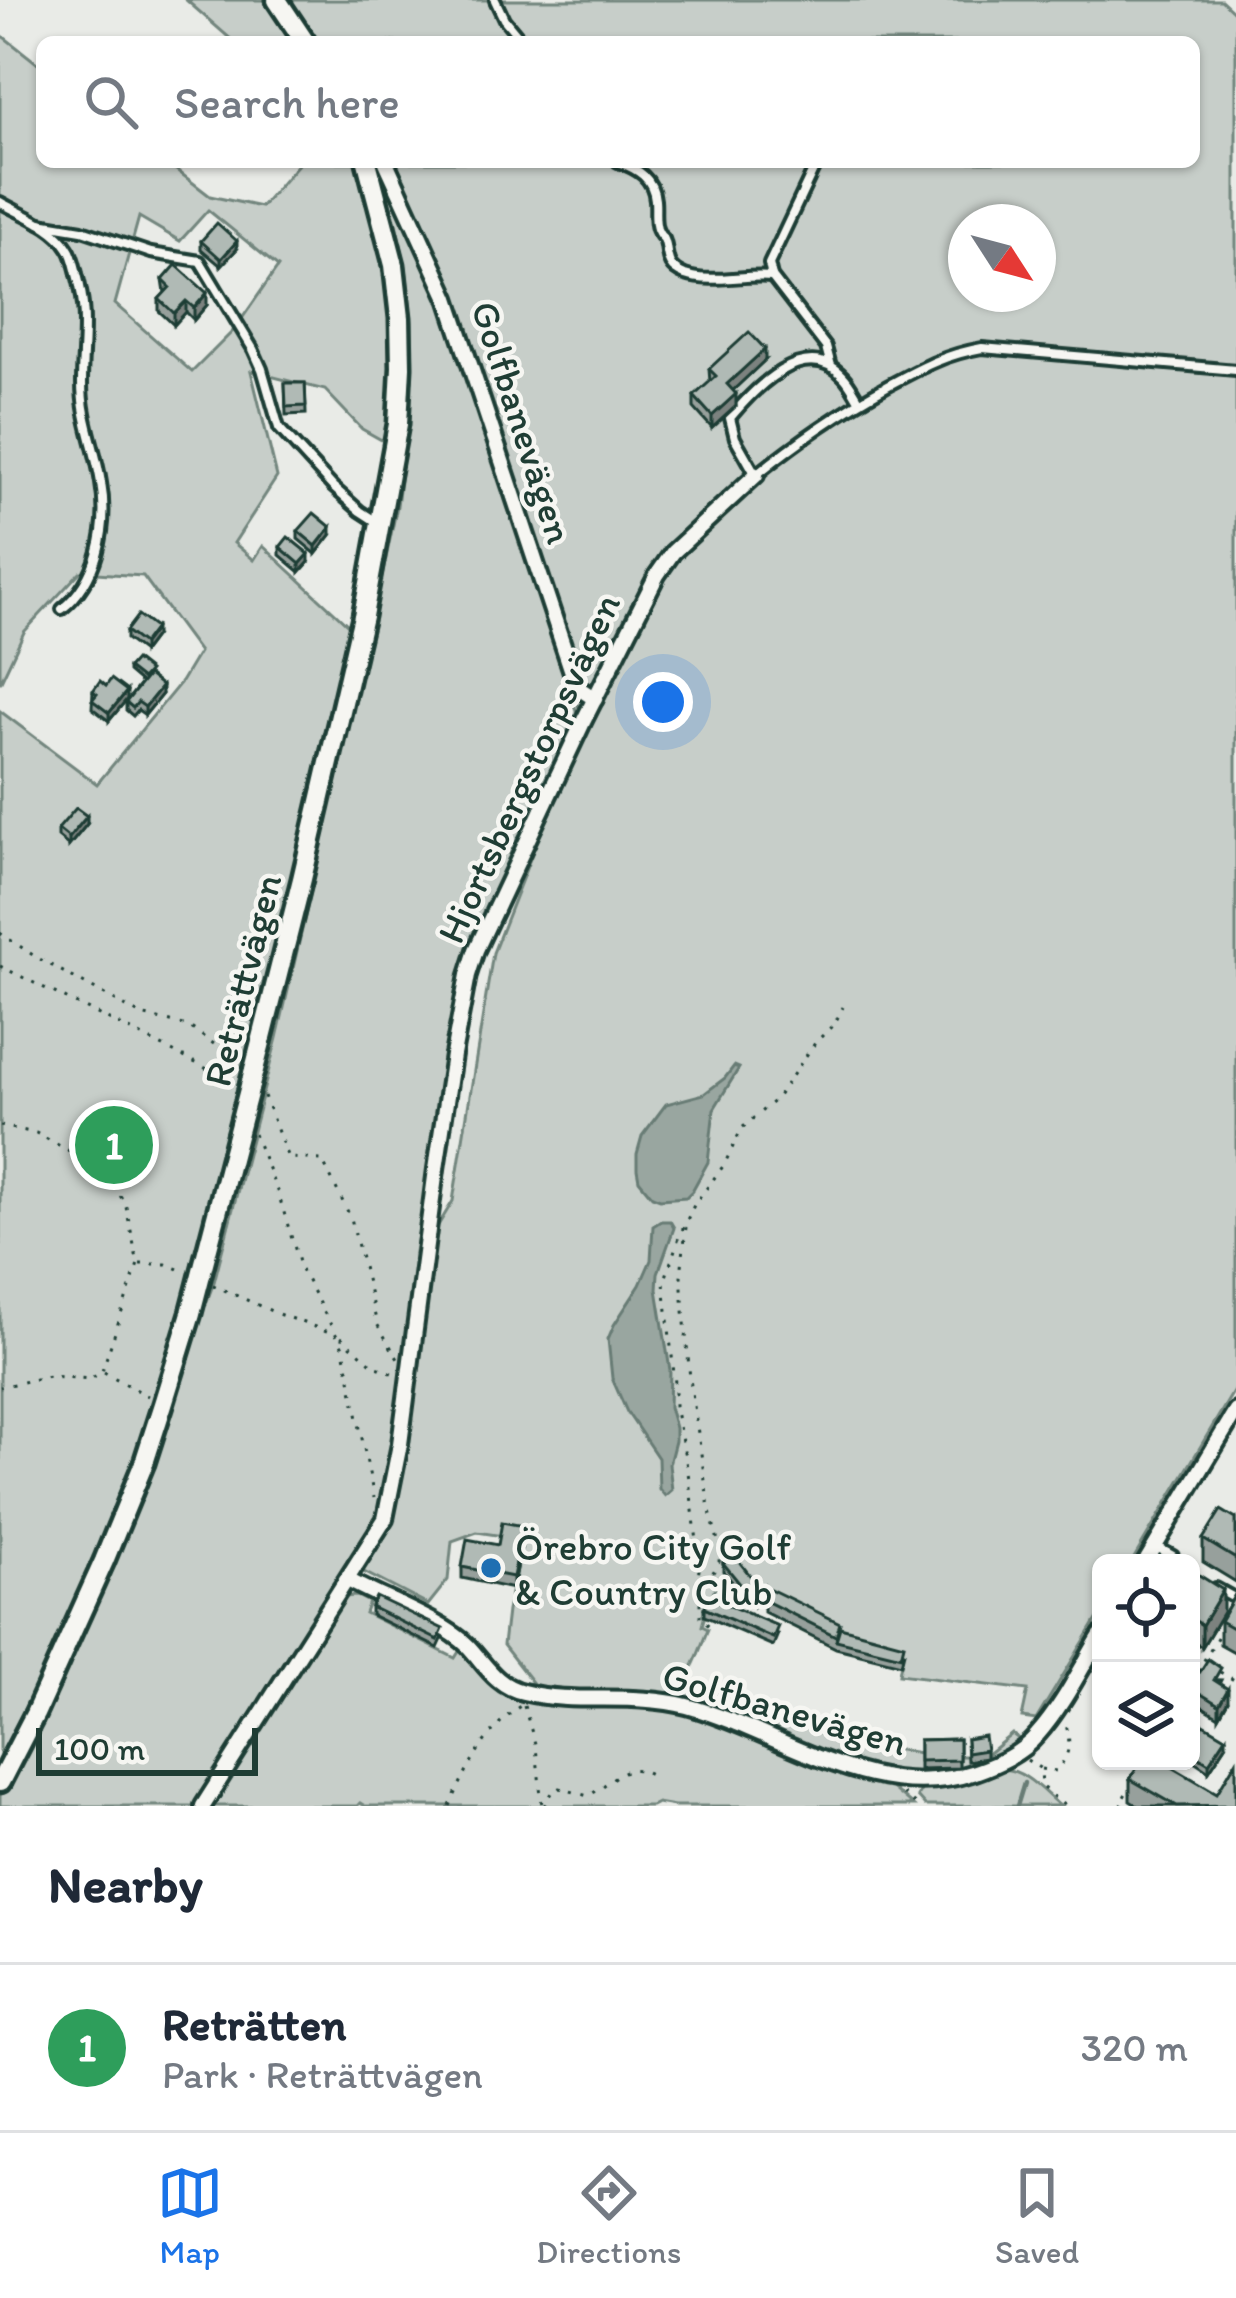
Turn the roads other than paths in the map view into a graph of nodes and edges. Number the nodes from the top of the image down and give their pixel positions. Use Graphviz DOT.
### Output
graph roads {
  1 [pos="277,0"];
  2 [pos="495,0"];
  3 [pos="301,36"];
  4 [pos="518,36"];
  5 [pos="369,168"];
  6 [pos="389,168"];
  7 [pos="635,168"];
  8 [pos="814,168"];
  9 [pos="0,202"];
  10 [pos="40,224"];
  11 [pos="772,277"];
  12 [pos="831,366"];
  13 [pos="1236,370"];
  14 [pos="860,400"];
  15 [pos="756,475"];
  16 [pos="380,524"];
  17 [pos="62,609"];
  18 [pos="595,699"];
  19 [pos="1234,1416"];
  20 [pos="1155,1546"];
  21 [pos="1150,1554"];
  22 [pos="1169,1554"];
  23 [pos="348,1580"];
  24 [pos="1206,1582"];
  25 [pos="1236,1599"];
  26 [pos="1092,1649"];
  27 [pos="0,1782"];
  28 [pos="203,1806"];
  1 -- 3 [label="street"];
  2 -- 4 [label="lane"];
  5 -- 16 [label="street, Reträttvägen"];
  6 -- 18 [label="street, Golfbanevägen"];
  7 -- 11 [label="lane"];
  8 -- 11 [label="lane"];
  9 -- 10 [label="lane"];
  10 -- 16 [label="lane"];
  10 -- 17 [label="lane"];
  11 -- 12 [label="lane"];
  12 -- 14 [label="lane"];
  12 -- 15 [label="lane"];
  13 -- 14 [label="lane, Hjortsbergstorpsvägen"];
  14 -- 15 [label="lane, Hjortsbergstorpsvägen"];
  15 -- 18 [label="street, Hjortsbergstorpsvägen"];
  16 -- 27 [label="street, Reträttvägen"];
  18 -- 23 [label="street, Hjortsbergstorpsvägen"];
  19 -- 20 [label="street"];
  20 -- 21 [label="street"];
  20 -- 22 [label="lane"];
  23 -- 26 [label="street, Golfbanevägen"];
  23 -- 28 [label="street, Hjortsbergstorpsvägen"];
  24 -- 25 [label="lane"];
}
